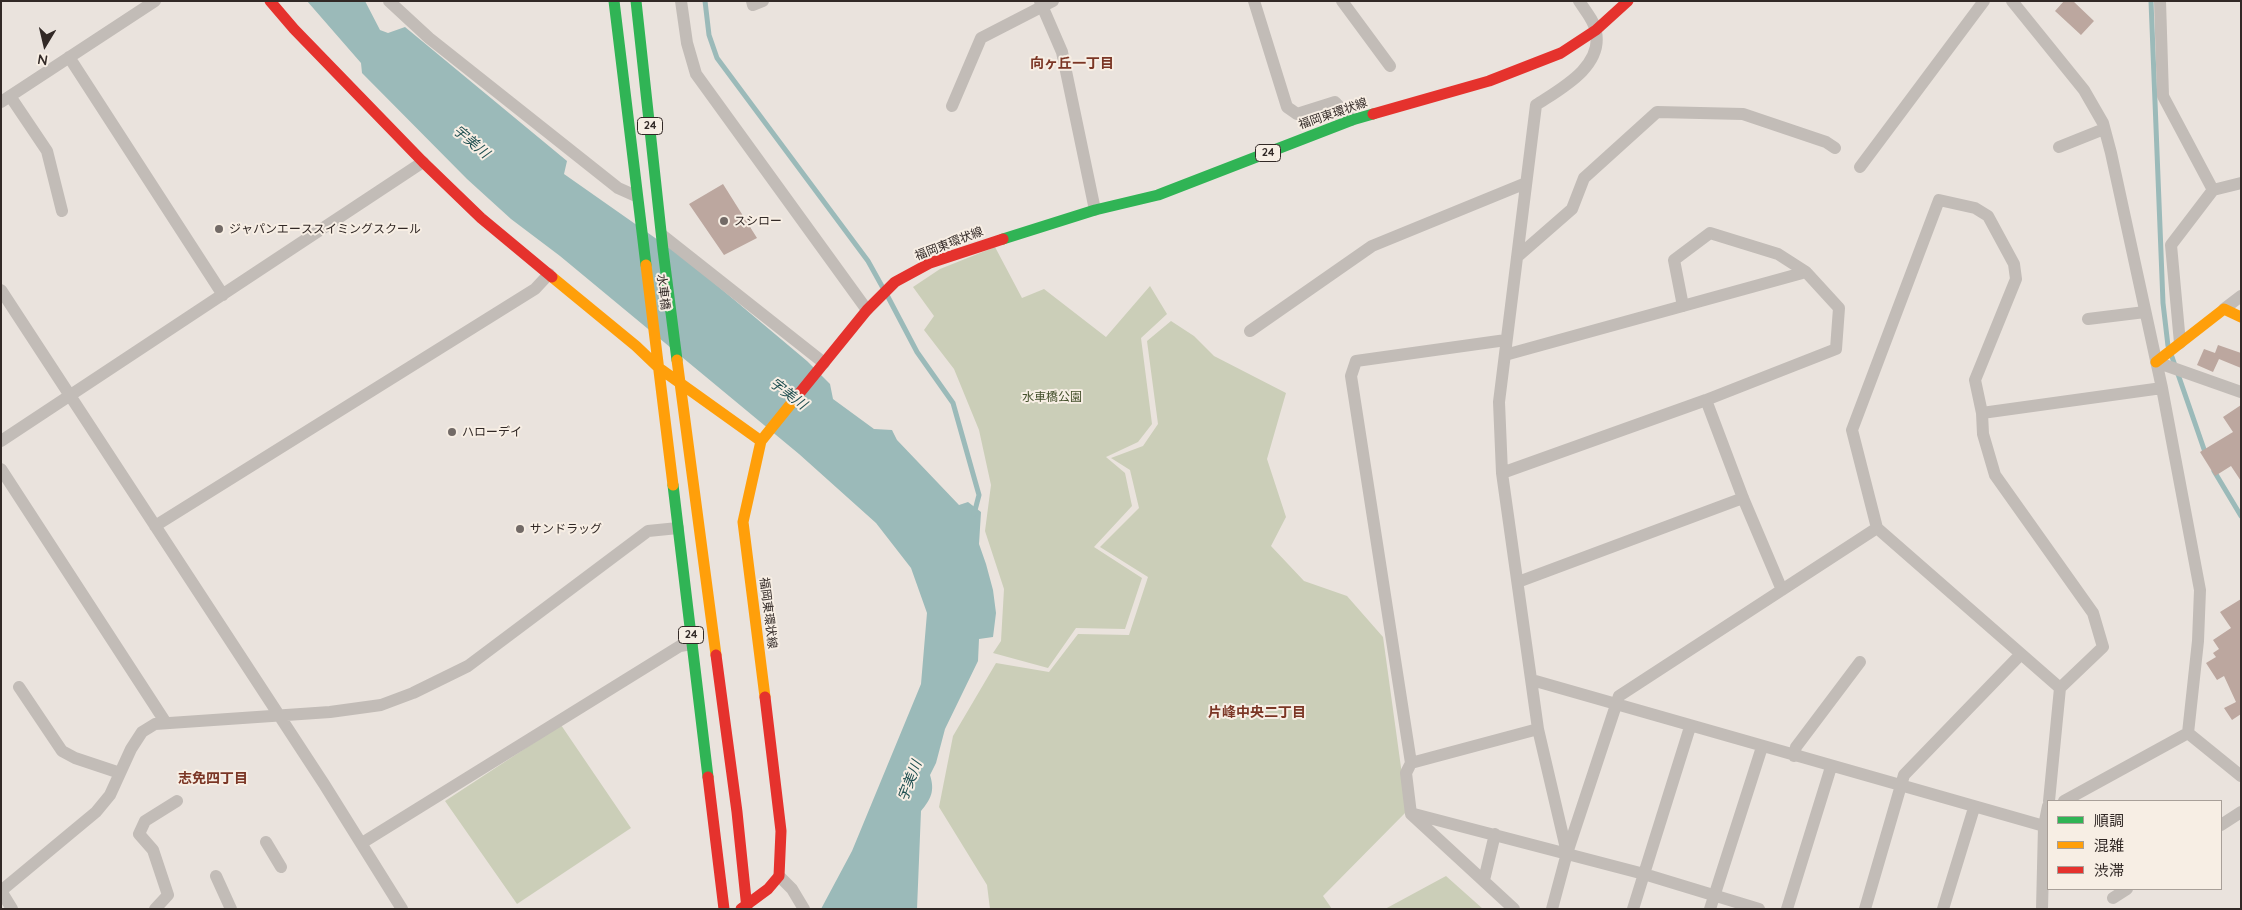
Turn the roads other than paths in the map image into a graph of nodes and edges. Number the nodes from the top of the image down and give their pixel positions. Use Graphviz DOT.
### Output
graph roads {
  1 [pos="155,1"];
  2 [pos="270,1"];
  3 [pos="389,1"];
  4 [pos="614,1"];
  5 [pos="636,1"];
  6 [pos="682,1"];
  7 [pos="752,1"];
  8 [pos="763,1"];
  9 [pos="1254,1"];
  10 [pos="1342,1"];
  11 [pos="1579,1"];
  12 [pos="1628,1"];
  13 [pos="1984,1"];
  14 [pos="2012,1"];
  15 [pos="2160,1"];
  16 [pos="1045,3"];
  17 [pos="1596,30"];
  18 [pos="69,57"];
  19 [pos="1390,66"];
  20 [pos="6,99"];
  21 [pos="952,106"];
  22 [pos="1352,120"];
  23 [pos="2104,129"];
  24 [pos="2059,147"];
  25 [pos="1835,148"];
  26 [pos="423,162"];
  27 [pos="1860,167"];
  28 [pos="1526,183"];
  29 [pos="2241,183"];
  30 [pos="2213,190"];
  31 [pos="636,196"];
  32 [pos="1095,210"];
  33 [pos="62,211"];
  34 [pos="662,235"];
  35 [pos="1517,256"];
  36 [pos="1806,272"];
  37 [pos="549,274"];
  38 [pos="1,290"];
  39 [pos="223,295"];
  40 [pos="2241,296"];
  41 [pos="1683,306"];
  42 [pos="870,308"];
  43 [pos="2224,309"];
  44 [pos="2145,312"];
  45 [pos="2241,317"];
  46 [pos="2088,320"];
  47 [pos="1250,332"];
  48 [pos="1506,340"];
  49 [pos="2180,343"];
  50 [pos="1504,355"];
  51 [pos="2156,362"];
  52 [pos="658,365"];
  53 [pos="822,366"];
  54 [pos="682,382"];
  55 [pos="2162,388"];
  56 [pos="2241,392"];
  57 [pos="70,396"];
  58 [pos="1706,400"];
  59 [pos="1982,413"];
  60 [pos="764,436"];
  61 [pos="1,441"];
  62 [pos="1,470"];
  63 [pos="1502,474"];
  64 [pos="1743,498"];
  65 [pos="155,526"];
  66 [pos="678,528"];
  67 [pos="1877,528"];
  68 [pos="1518,582"];
  69 [pos="1782,590"];
  70 [pos="692,644"];
  71 [pos="2021,654"];
  72 [pos="1860,662"];
  73 [pos="1532,680"];
  74 [pos="19,687"];
  75 [pos="2060,688"];
  76 [pos="1616,705"];
  77 [pos="279,715"];
  78 [pos="166,723"];
  79 [pos="1690,727"];
  80 [pos="1538,729"];
  81 [pos="2188,733"];
  82 [pos="1762,747"];
  83 [pos="1794,756"];
  84 [pos="1411,763"];
  85 [pos="1831,767"];
  86 [pos="120,773"];
  87 [pos="2241,776"];
  88 [pos="1901,786"];
  89 [pos="2049,800"];
  90 [pos="2066,800"];
  91 [pos="177,801"];
  92 [pos="1974,808"];
  93 [pos="2241,812"];
  94 [pos="1411,814"];
  95 [pos="2046,824"];
  96 [pos="2222,824"];
  97 [pos="1495,834"];
  98 [pos="266,842"];
  99 [pos="362,843"];
  100 [pos="1567,853"];
  101 [pos="281,867"];
  102 [pos="1644,874"];
  103 [pos="216,876"];
  104 [pos="779,876"];
  105 [pos="1484,880"];
  106 [pos="2125,890"];
  107 [pos="1,891"];
  108 [pos="1714,896"];
  109 [pos="2113,898"];
  110 [pos="745,907"];
  111 [pos="2043,908"];
  112 [pos="12,909"];
  113 [pos="155,909"];
  114 [pos="232,909"];
  115 [pos="402,909"];
  116 [pos="724,909"];
  117 [pos="804,909"];
  118 [pos="1514,909"];
  119 [pos="1552,909"];
  120 [pos="1633,909"];
  121 [pos="1710,909"];
  122 [pos="1759,909"];
  123 [pos="1787,909"];
  124 [pos="1865,909"];
  125 [pos="1943,909"];
  1 -- 18 [label="street"];
  2 -- 26 [label="main road"];
  3 -- 31 [label="street"];
  4 -- 31 [label="main road, 24"];
  5 -- 34 [label="main road, 24"];
  6 -- 42 [label="street"];
  7 -- 8 [label="street"];
  9 -- 22 [label="street"];
  10 -- 19 [label="street"];
  11 -- 17 [label="street"];
  12 -- 17 [label="main road, 福岡東環状線 / 24"];
  13 -- 27 [label="street"];
  14 -- 23 [label="street"];
  15 -- 30 [label="street"];
  16 -- 21 [label="street"];
  16 -- 32 [label="street"];
  17 -- 22 [label="main road, 福岡東環状線 / 24"];
  17 -- 28 [label="street"];
  18 -- 20 [label="street"];
  18 -- 39 [label="street"];
  20 -- 33 [label="street"];
  22 -- 32 [label="main road, 福岡東環状線 / 24"];
  23 -- 24 [label="street"];
  23 -- 44 [label="street"];
  25 -- 35 [label="street"];
  26 -- 37 [label="main road"];
  26 -- 39 [label="street"];
  28 -- 35 [label="street"];
  28 -- 47 [label="street"];
  29 -- 30 [label="street"];
  30 -- 49 [label="street"];
  31 -- 52 [label="main road, 水車橋 / 24"];
  32 -- 42 [label="main road, 福岡東環状線 / 24"];
  34 -- 53 [label="street"];
  34 -- 54 [label="main road, 水車橋 / 24"];
  35 -- 48 [label="street"];
  36 -- 41 [label="street"];
  36 -- 41 [label="street"];
  36 -- 58 [label="street"];
  37 -- 52 [label="main road"];
  37 -- 65 [label="street"];
  38 -- 57 [label="street"];
  39 -- 57 [label="street"];
  40 -- 43 [label="street"];
  41 -- 50 [label="street"];
  42 -- 53 [label="main road, 福岡東環状線 / 24"];
  43 -- 45 [label="main road"];
  43 -- 49 [label="main road"];
  44 -- 46 [label="street"];
  44 -- 51 [label="street"];
  48 -- 50 [label="street"];
  48 -- 84 [label="street"];
  49 -- 51 [label="main road"];
  50 -- 63 [label="street"];
  51 -- 55 [label="street"];
  51 -- 56 [label="street"];
  52 -- 54 [label="main road"];
  52 -- 66 [label="main road, 24"];
  53 -- 60 [label="main road, 福岡東環状線 / 24"];
  54 -- 60 [label="main road"];
  54 -- 110 [label="main road, 24"];
  55 -- 59 [label="street"];
  55 -- 81 [label="street"];
  57 -- 61 [label="street"];
  57 -- 65 [label="street"];
  58 -- 63 [label="street"];
  58 -- 64 [label="street"];
  59 -- 67 [label="street"];
  59 -- 75 [label="street"];
  60 -- 104 [label="main road, 福岡東環状線 / 24"];
  62 -- 78 [label="street"];
  63 -- 68 [label="street"];
  64 -- 68 [label="street"];
  64 -- 69 [label="street"];
  65 -- 77 [label="street"];
  66 -- 70 [label="main road, 24"];
  66 -- 77 [label="street"];
  67 -- 69 [label="street"];
  67 -- 71 [label="street"];
  68 -- 73 [label="street"];
  69 -- 76 [label="street"];
  70 -- 99 [label="street"];
  70 -- 116 [label="main road, 24"];
  71 -- 75 [label="street"];
  71 -- 88 [label="street"];
  72 -- 83 [label="street"];
  73 -- 76 [label="street"];
  73 -- 80 [label="street"];
  74 -- 86 [label="street"];
  75 -- 89 [label="street"];
  76 -- 79 [label="street"];
  76 -- 100 [label="street"];
  77 -- 78 [label="street"];
  77 -- 99 [label="street"];
  78 -- 86 [label="street"];
  79 -- 82 [label="street"];
  79 -- 102 [label="street"];
  80 -- 84 [label="street"];
  80 -- 100 [label="street"];
  81 -- 87 [label="street"];
  81 -- 90 [label="street"];
  82 -- 83 [label="street"];
  82 -- 108 [label="street"];
  83 -- 85 [label="street"];
  84 -- 94 [label="street"];
  85 -- 88 [label="street"];
  85 -- 123 [label="street"];
  86 -- 107 [label="street"];
  88 -- 92 [label="street"];
  88 -- 124 [label="street"];
  91 -- 113 [label="street"];
  92 -- 95 [label="street"];
  92 -- 125 [label="street"];
  93 -- 96 [label="street"];
  94 -- 97 [label="street"];
  94 -- 105 [label="street"];
  95 -- 111 [label="street"];
  97 -- 100 [label="street"];
  97 -- 105 [label="street"];
  98 -- 101 [label="street"];
  99 -- 115 [label="street"];
  100 -- 102 [label="street"];
  100 -- 119 [label="street"];
  102 -- 108 [label="street"];
  102 -- 120 [label="street"];
  103 -- 114 [label="street"];
  104 -- 110 [label="main road, 24"];
  104 -- 117 [label="street"];
  105 -- 118 [label="street"];
  106 -- 109 [label="street"];
  107 -- 112 [label="street"];
  108 -- 121 [label="street"];
  108 -- 122 [label="street"];
}
